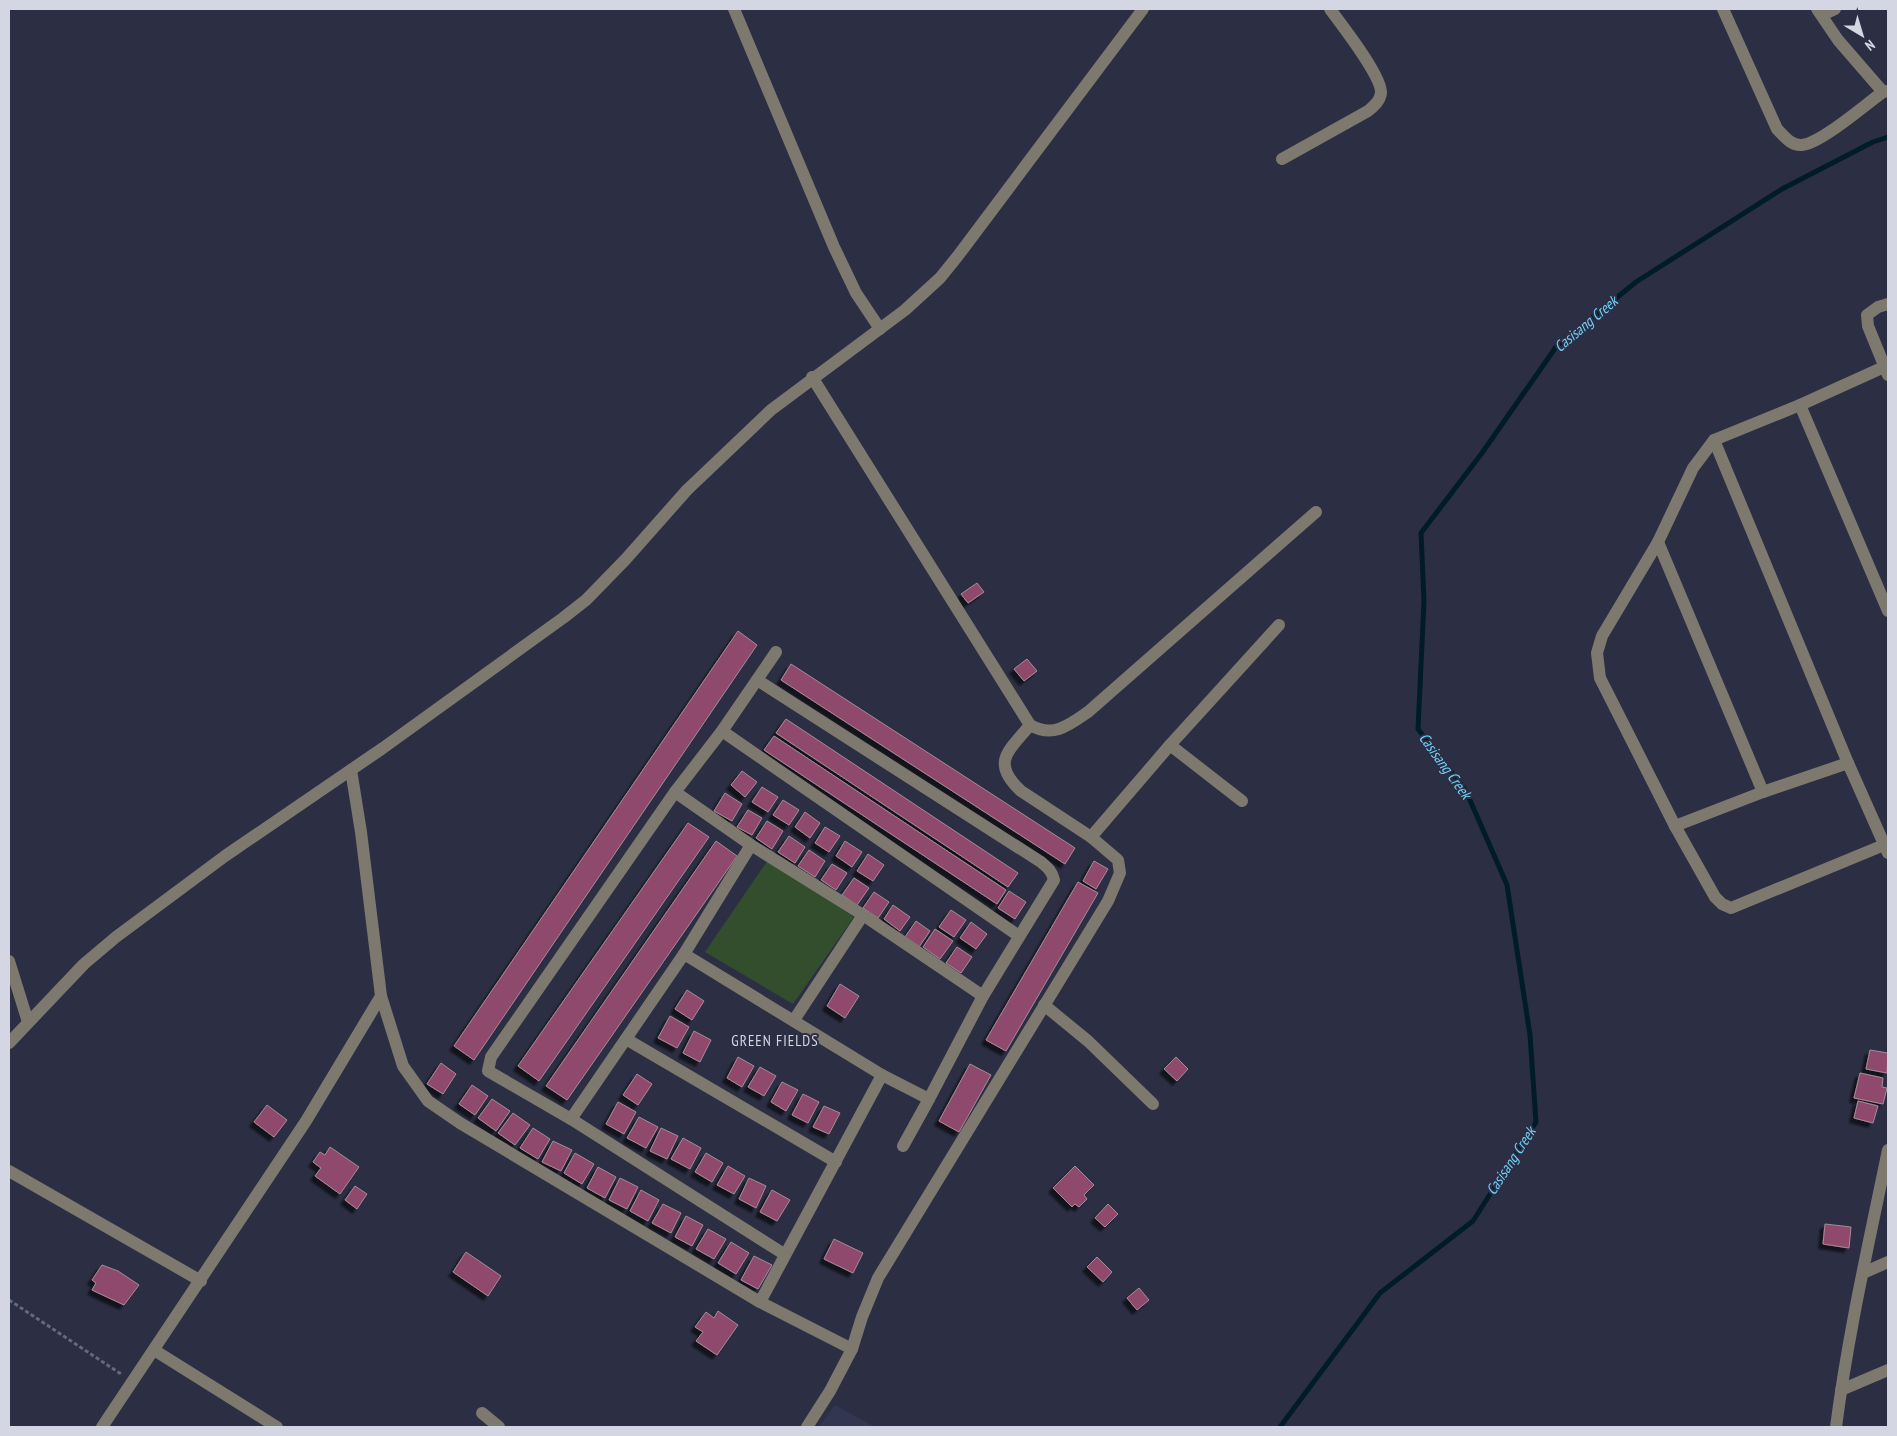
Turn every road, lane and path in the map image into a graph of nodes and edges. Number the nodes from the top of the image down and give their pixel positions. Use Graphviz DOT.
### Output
graph roads {
  1 [pos="734,9"];
  2 [pos="1143,9"];
  3 [pos="1330,9"];
  4 [pos="1723,9"];
  5 [pos="1836,9"];
  6 [pos="1819,12"];
  7 [pos="1885,92"];
  8 [pos="1282,159"];
  9 [pos="1888,304"];
  10 [pos="880,329"];
  11 [pos="1886,371"];
  12 [pos="812,378"];
  13 [pos="1800,405"];
  14 [pos="1714,440"];
  15 [pos="1316,512"];
  16 [pos="1658,542"];
  17 [pos="1888,611"];
  18 [pos="1279,625"];
  19 [pos="776,652"];
  20 [pos="757,680"];
  21 [pos="1030,725"];
  22 [pos="722,731"];
  23 [pos="1170,745"];
  24 [pos="1848,763"];
  25 [pos="351,770"];
  26 [pos="675,792"];
  27 [pos="1763,792"];
  28 [pos="1242,801"];
  29 [pos="1675,826"];
  30 [pos="1091,836"];
  31 [pos="752,845"];
  32 [pos="1886,849"];
  33 [pos="863,915"];
  34 [pos="1019,936"];
  35 [pos="684,954"];
  36 [pos="9,961"];
  37 [pos="381,996"];
  38 [pos="983,996"];
  39 [pos="1044,1006"];
  40 [pos="794,1020"];
  41 [pos="28,1022"];
  42 [pos="626,1039"];
  43 [pos="9,1043"];
  44 [pos="882,1075"];
  45 [pos="930,1099"];
  46 [pos="1152,1104"];
  47 [pos="571,1119"];
  48 [pos="903,1146"];
  49 [pos="1888,1153"];
  50 [pos="836,1162"];
  51 [pos="9,1170"];
  52 [pos="784,1254"];
  53 [pos="1888,1262"];
  54 [pos="1863,1274"];
  55 [pos="201,1281"];
  56 [pos="9,1300"];
  57 [pos="760,1302"];
  58 [pos="852,1349"];
  59 [pos="154,1350"];
  60 [pos="1888,1370"];
  61 [pos="133,1382"];
  62 [pos="1841,1390"];
  63 [pos="482,1413"];
  64 [pos="102,1427"];
  65 [pos="277,1427"];
  66 [pos="499,1427"];
  67 [pos="807,1427"];
  68 [pos="1836,1427"];
  1 -- 10 [label="street"];
  2 -- 10 [label="street"];
  3 -- 8 [label="street"];
  4 -- 7 [label="street"];
  5 -- 6 [label="street"];
  6 -- 7 [label="street"];
  9 -- 11 [label="street"];
  10 -- 12 [label="street"];
  11 -- 13 [label="street"];
  12 -- 21 [label="street"];
  12 -- 25 [label="street"];
  13 -- 14 [label="street"];
  13 -- 17 [label="street"];
  14 -- 16 [label="street"];
  14 -- 24 [label="street"];
  15 -- 21 [label="street"];
  16 -- 27 [label="street"];
  16 -- 29 [label="street"];
  18 -- 23 [label="street"];
  19 -- 20 [label="street"];
  20 -- 22 [label="street"];
  20 -- 34 [label="street"];
  21 -- 30 [label="street"];
  22 -- 26 [label="street"];
  22 -- 34 [label="street"];
  23 -- 28 [label="street"];
  23 -- 30 [label="street"];
  24 -- 27 [label="street"];
  24 -- 32 [label="street"];
  25 -- 37 [label="street"];
  25 -- 41 [label="street"];
  26 -- 31 [label="street"];
  26 -- 47 [label="street"];
  27 -- 29 [label="street"];
  29 -- 32 [label="street"];
  30 -- 39 [label="street"];
  31 -- 33 [label="street"];
  31 -- 35 [label="street"];
  33 -- 38 [label="street"];
  33 -- 40 [label="street"];
  34 -- 38 [label="street"];
  35 -- 40 [label="street"];
  35 -- 42 [label="street"];
  36 -- 41 [label="street"];
  37 -- 55 [label="street"];
  37 -- 57 [label="street"];
  38 -- 45 [label="street"];
  39 -- 46 [label="street"];
  39 -- 58 [label="street"];
  40 -- 44 [label="street"];
  41 -- 43 [label="street"];
  42 -- 47 [label="street"];
  42 -- 50 [label="street"];
  44 -- 45 [label="street"];
  44 -- 50 [label="street"];
  45 -- 48 [label="street"];
  47 -- 52 [label="street"];
  49 -- 54 [label="street"];
  50 -- 52 [label="street"];
  51 -- 55 [label="street"];
  52 -- 57 [label="street"];
  53 -- 54 [label="street"];
  54 -- 62 [label="street"];
  55 -- 59 [label="street"];
  56 -- 61 [label="path"];
  57 -- 58 [label="street"];
  58 -- 67 [label="street"];
  59 -- 61 [label="street"];
  59 -- 65 [label="street"];
  60 -- 62 [label="street"];
  61 -- 64 [label="street"];
  62 -- 68 [label="street"];
  63 -- 66 [label="street"];
}
